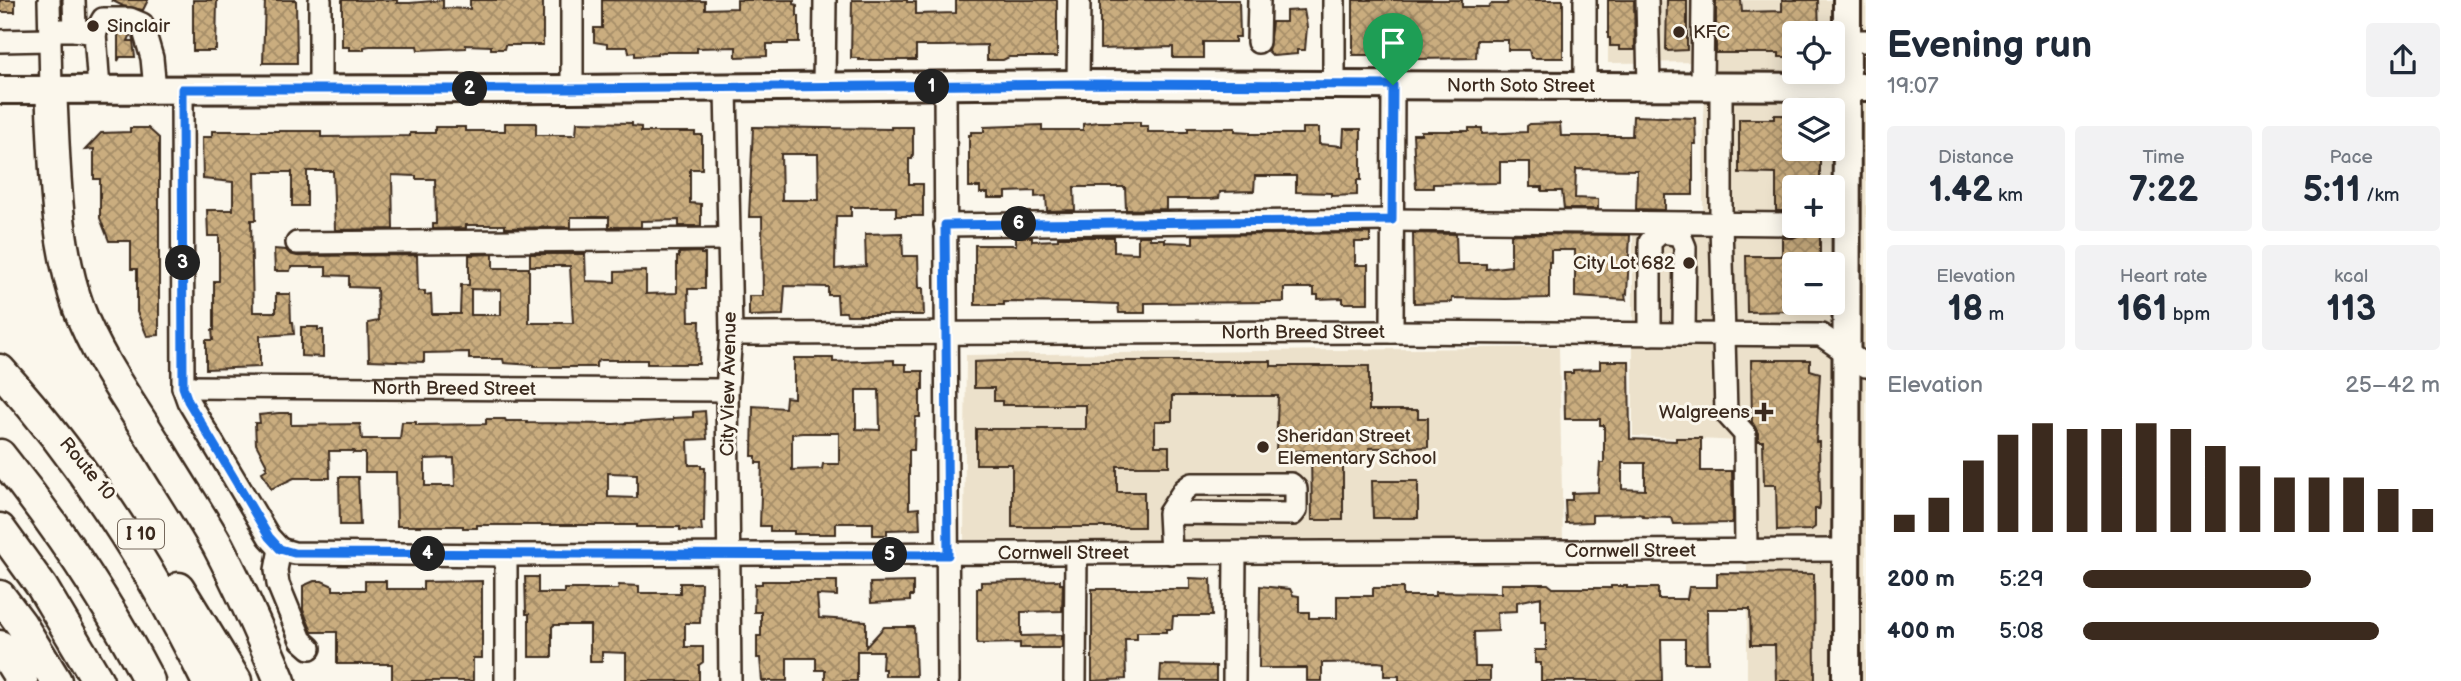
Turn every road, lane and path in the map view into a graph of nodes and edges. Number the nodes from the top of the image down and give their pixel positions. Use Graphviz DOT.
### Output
graph roads {
  1 [pos="49,0"];
  2 [pos="74,0"];
  3 [pos="320,0"];
  4 [pos="572,0"];
  5 [pos="825,0"];
  6 [pos="1079,0"];
  7 [pos="1259,0"];
  8 [pos="1334,0"];
  9 [pos="1585,0"];
  10 [pos="1647,0"];
  11 [pos="1661,0"];
  12 [pos="1703,0"];
  13 [pos="1847,0"];
  14 [pos="85,32"];
  15 [pos="49,35"];
  16 [pos="0,41"];
  17 [pos="1857,41"];
  18 [pos="1258,42"];
  19 [pos="1648,56"];
  20 [pos="1078,84"];
  21 [pos="1334,85"];
  22 [pos="1393,85"];
  23 [pos="1585,86"];
  24 [pos="1649,86"];
  25 [pos="1712,86"];
  26 [pos="824,87"];
  27 [pos="945,87"];
  28 [pos="1857,87"];
  29 [pos="726,88"];
  30 [pos="51,89"];
  31 [pos="99,89"];
  32 [pos="155,89"];
  33 [pos="182,89"];
  34 [pos="572,89"];
  35 [pos="0,90"];
  36 [pos="320,90"];
  37 [pos="1845,184"];
  38 [pos="1392,220"];
  39 [pos="1721,223"];
  40 [pos="1782,224"];
  41 [pos="945,225"];
  42 [pos="1842,238"];
  43 [pos="729,239"];
  44 [pos="297,243"];
  45 [pos="946,332"];
  46 [pos="1392,332"];
  47 [pos="731,334"];
  48 [pos="1650,334"];
  49 [pos="1684,334"];
  50 [pos="1724,334"];
  51 [pos="1857,360"];
  52 [pos="0,370"];
  53 [pos="183,387"];
  54 [pos="727,390"];
  55 [pos="27,401"];
  56 [pos="0,456"];
  57 [pos="1169,513"];
  58 [pos="0,529"];
  59 [pos="280,549"];
  60 [pos="1847,550"];
  61 [pos="1746,551"];
  62 [pos="1171,553"];
  63 [pos="1235,553"];
  64 [pos="730,554"];
  65 [pos="1076,554"];
  66 [pos="506,555"];
  67 [pos="948,555"];
  68 [pos="0,596"];
  69 [pos="0,646"];
  70 [pos="310,648"];
  71 [pos="22,681"];
  72 [pos="56,681"];
  73 [pos="99,681"];
  74 [pos="149,681"];
  75 [pos="207,681"];
  76 [pos="236,681"];
  77 [pos="280,681"];
  78 [pos="506,681"];
  79 [pos="730,681"];
  80 [pos="948,681"];
  81 [pos="1075,681"];
  82 [pos="1234,681"];
  83 [pos="1846,681"];
  1 -- 15 [label="street"];
  2 -- 14 [label="street"];
  3 -- 36 [label="street"];
  4 -- 34 [label="street"];
  5 -- 26 [label="street"];
  6 -- 20 [label="street"];
  7 -- 18 [label="street"];
  8 -- 21 [label="street"];
  9 -- 23 [label="street"];
  10 -- 19 [label="street"];
  11 -- 19 [label="street"];
  12 -- 25 [label="street"];
  13 -- 17 [label="main road"];
  14 -- 15 [label="street"];
  14 -- 31 [label="street"];
  14 -- 32 [label="street"];
  15 -- 16 [label="street"];
  15 -- 30 [label="street"];
  17 -- 28 [label="main road"];
  19 -- 24 [label="street"];
  20 -- 21 [label="main road, North Soto Street"];
  20 -- 27 [label="main road, North Soto Street"];
  21 -- 22 [label="main road, North Soto Street"];
  22 -- 23 [label="main road, North Soto Street"];
  22 -- 38 [label="street"];
  23 -- 24 [label="main road, North Soto Street"];
  24 -- 25 [label="main road, North Soto Street"];
  25 -- 28 [label="main road, North Soto Street"];
  25 -- 39 [label="street"];
  26 -- 27 [label="main road, North Soto Street"];
  26 -- 29 [label="main road, North Soto Street"];
  27 -- 41 [label="street"];
  28 -- 37 [label="main road"];
  29 -- 34 [label="main road, North Soto Street"];
  29 -- 43 [label="street, City View Avenue"];
  30 -- 31 [label="main road, North Soto Street"];
  30 -- 35 [label="main road, North Soto Street"];
  30 -- 77 [label="highway"];
  31 -- 32 [label="main road, North Soto Street"];
  32 -- 33 [label="main road, North Soto Street"];
  33 -- 36 [label="main road, North Soto Street"];
  33 -- 53 [label="street"];
  34 -- 36 [label="main road, North Soto Street"];
  38 -- 39 [label="street"];
  38 -- 41 [label="street"];
  38 -- 46 [label="street"];
  39 -- 40 [label="street"];
  39 -- 50 [label="street"];
  41 -- 45 [label="street"];
  42 -- 51 [label="main road"];
  43 -- 44 [label="street"];
  43 -- 47 [label="street, City View Avenue"];
  45 -- 46 [label="street, North Breed Street"];
  45 -- 47 [label="street, North Breed Street"];
  45 -- 67 [label="street"];
  46 -- 48 [label="street, North Breed Street"];
  47 -- 54 [label="street, City View Avenue"];
  48 -- 49 [label="street, North Breed Street"];
  48 -- 49 [label="street"];
  49 -- 50 [label="street, North Breed Street"];
  50 -- 51 [label="street, North Breed Street"];
  50 -- 61 [label="street"];
  51 -- 60 [label="main road"];
  52 -- 55 [label="highway, I 10"];
  53 -- 54 [label="street, North Breed Street"];
  53 -- 59 [label="street"];
  54 -- 64 [label="street, City View Avenue"];
  55 -- 75 [label="highway"];
  55 -- 76 [label="highway, Route 10 / I 10"];
  56 -- 74 [label="highway"];
  57 -- 57 [label="street"];
  57 -- 62 [label="street"];
  58 -- 73 [label="highway"];
  59 -- 66 [label="street, Cornwell Street"];
  59 -- 70 [label="street"];
  60 -- 61 [label="street, Cornwell Street"];
  60 -- 83 [label="main road"];
  61 -- 63 [label="street, Cornwell Street"];
  62 -- 63 [label="street, Cornwell Street"];
  62 -- 65 [label="street, Cornwell Street"];
  63 -- 82 [label="street"];
  64 -- 66 [label="street, Cornwell Street"];
  64 -- 67 [label="street, Cornwell Street"];
  64 -- 79 [label="street, City View Avenue"];
  65 -- 67 [label="street, Cornwell Street"];
  65 -- 81 [label="street"];
  66 -- 78 [label="street"];
  67 -- 80 [label="street"];
  68 -- 72 [label="highway"];
  69 -- 71 [label="highway"];
}
